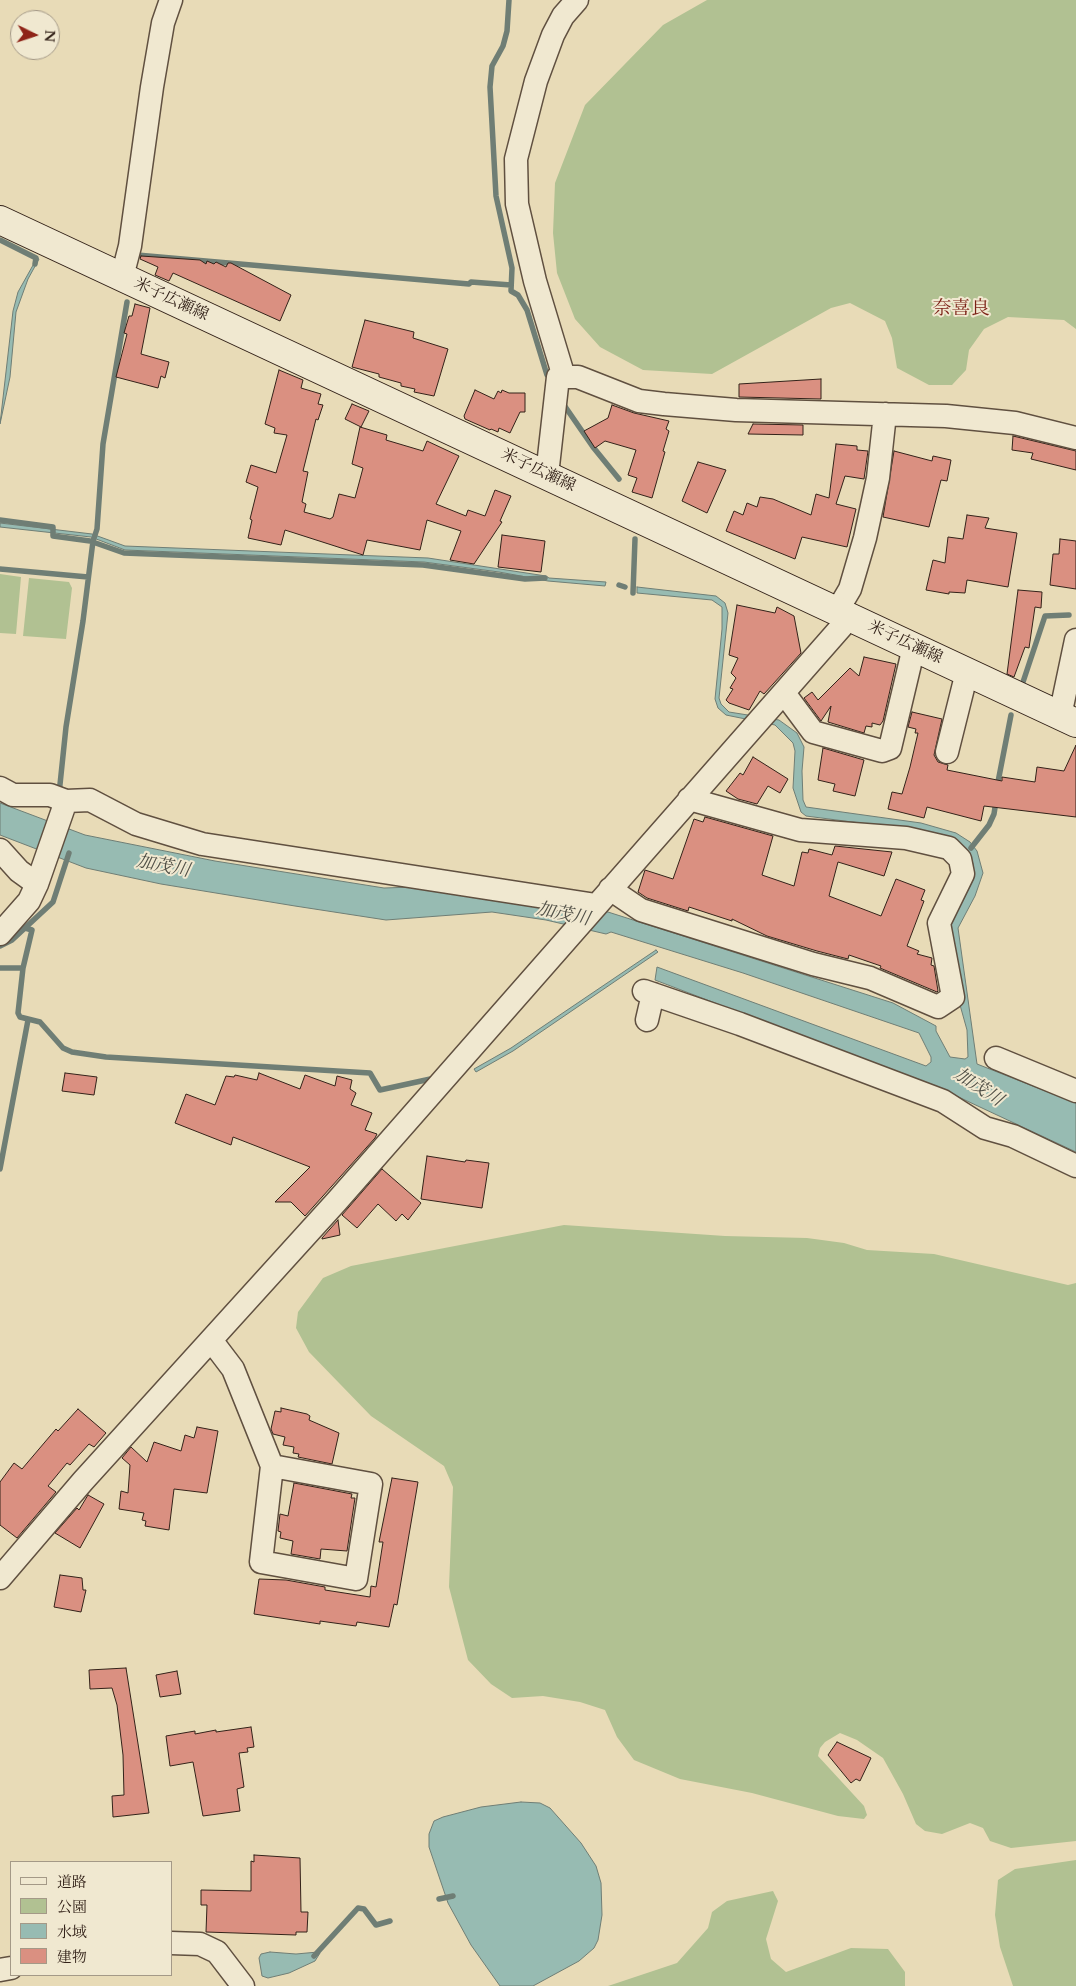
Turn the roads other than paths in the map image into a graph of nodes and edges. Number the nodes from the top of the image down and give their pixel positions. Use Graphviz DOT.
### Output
graph roads {
  1 [pos="171,0"];
  2 [pos="577,0"];
  3 [pos="0,220"];
  4 [pos="122,277"];
  5 [pos="564,377"];
  6 [pos="886,414"];
  7 [pos="1076,438"];
  8 [pos="547,475"];
  9 [pos="844,614"];
  10 [pos="1076,640"];
  11 [pos="914,648"];
  12 [pos="967,672"];
  13 [pos="784,693"];
  14 [pos="1068,719"];
  15 [pos="946,752"];
  16 [pos="0,788"];
  17 [pos="689,799"];
  18 [pos="66,800"];
  19 [pos="0,850"];
  20 [pos="37,884"];
  21 [pos="603,897"];
  22 [pos="0,934"];
  23 [pos="647,1020"];
  24 [pos="996,1058"];
  25 [pos="1076,1091"];
  26 [pos="1076,1166"];
  27 [pos="211,1340"];
  28 [pos="272,1466"];
  29 [pos="0,1578"];
  30 [pos="172,1943"];
  31 [pos="243,1986"];
  1 -- 4 [label="street"];
  2 -- 5 [label="street"];
  3 -- 4 [label="main road, 米子広瀬線"];
  4 -- 8 [label="main road, 米子広瀬線"];
  5 -- 6 [label="street"];
  5 -- 8 [label="street"];
  6 -- 7 [label="street"];
  6 -- 9 [label="street"];
  8 -- 9 [label="main road, 米子広瀬線"];
  9 -- 11 [label="main road, 米子広瀬線"];
  9 -- 13 [label="street"];
  10 -- 14 [label="street"];
  11 -- 12 [label="main road, 米子広瀬線"];
  11 -- 13 [label="street"];
  12 -- 14 [label="main road, 米子広瀬線"];
  12 -- 15 [label="street"];
  13 -- 17 [label="street"];
  16 -- 18 [label="street"];
  17 -- 21 [label="street"];
  17 -- 21 [label="street"];
  18 -- 20 [label="street"];
  18 -- 21 [label="street"];
  19 -- 20 [label="street"];
  20 -- 22 [label="street"];
  21 -- 27 [label="street"];
  23 -- 26 [label="street"];
  24 -- 25 [label="street"];
  27 -- 28 [label="street"];
  27 -- 29 [label="street"];
  28 -- 28 [label="street"];
  30 -- 31 [label="street"];
}
